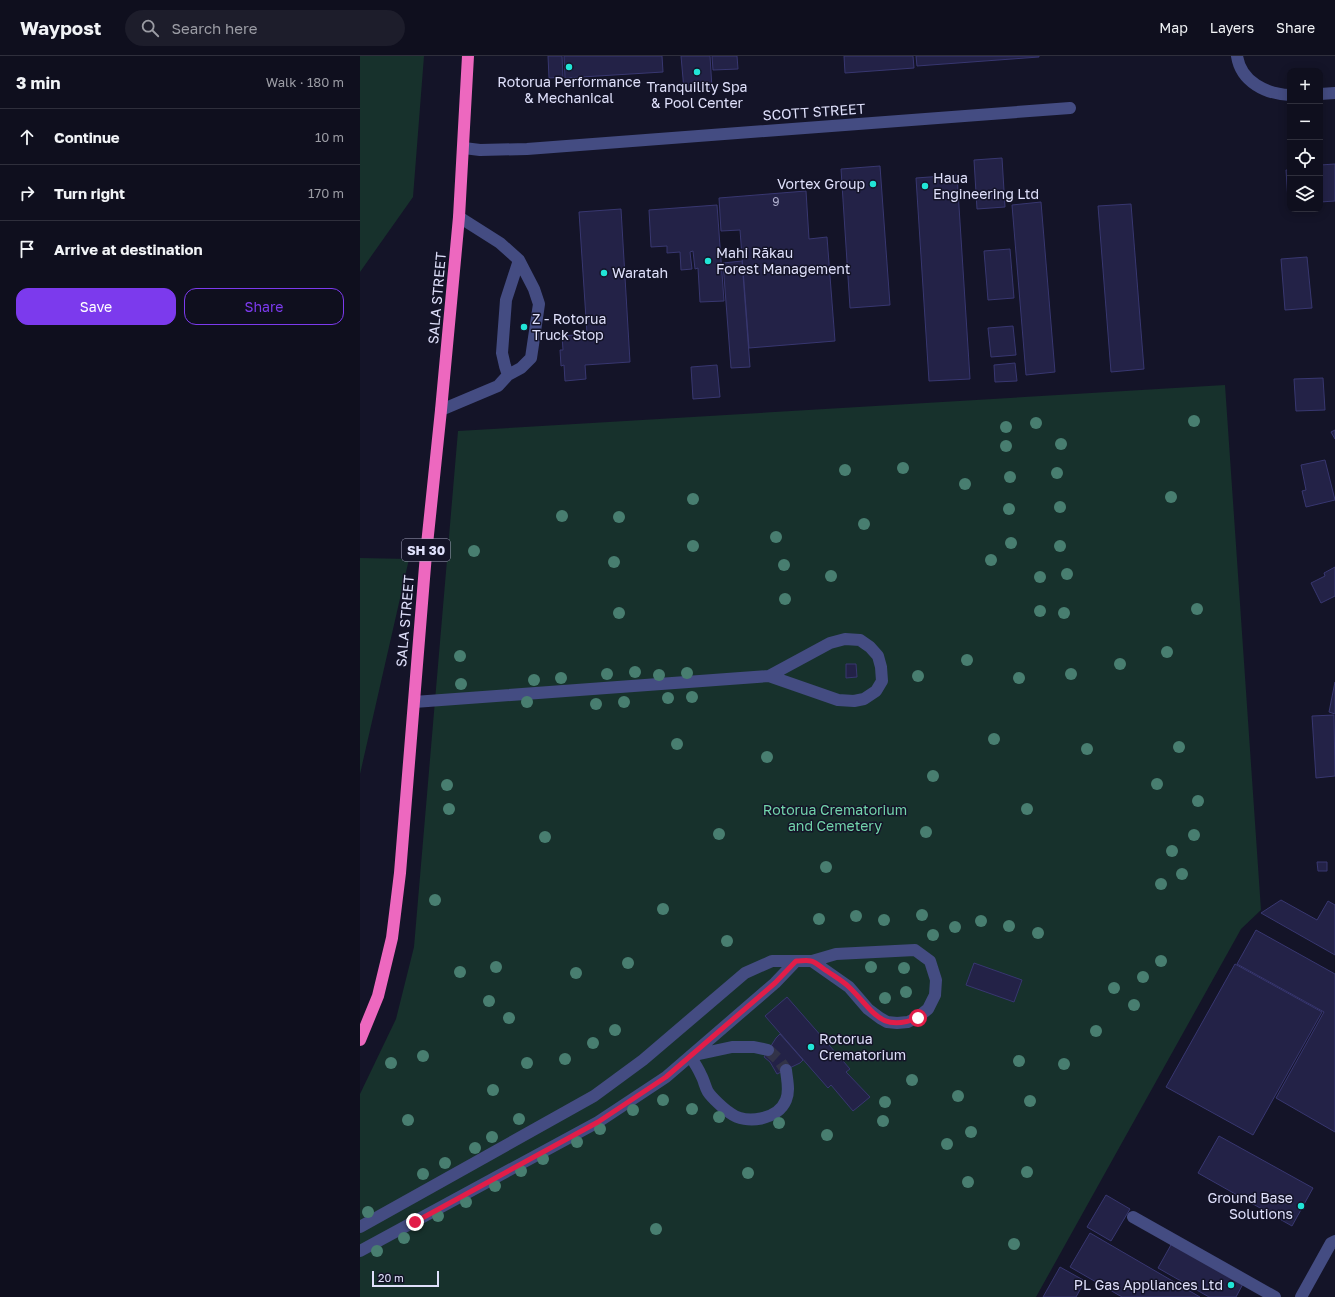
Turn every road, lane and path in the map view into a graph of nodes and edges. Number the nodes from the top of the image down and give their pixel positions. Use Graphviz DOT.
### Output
graph roads {
  1 [pos="468,56"];
  2 [pos="1237,56"];
  3 [pos="1335,93"];
  4 [pos="1323,94"];
  5 [pos="1287,95"];
  6 [pos="1070,108"];
  7 [pos="464,148"];
  8 [pos="459,217"];
  9 [pos="519,260"];
  10 [pos="508,374"];
  11 [pos="441,410"];
  12 [pos="769,676"];
  13 [pos="414,702"];
  14 [pos="796,961"];
  15 [pos="812,961"];
  16 [pos="360,1040"];
  17 [pos="768,1050"];
  18 [pos="690,1056"];
  19 [pos="786,1070"];
  20 [pos="1133,1217"];
  21 [pos="360,1227"];
  22 [pos="1335,1241"];
  23 [pos="360,1251"];
  24 [pos="1275,1297"];
  25 [pos="1301,1297"];
  1 -- 7 [label="highway, SALA STREET / SH 30"];
  2 -- 5 [label="street"];
  3 -- 4 [label="street"];
  6 -- 7 [label="street, SCOTT STREET"];
  7 -- 8 [label="highway, SALA STREET / SH 30"];
  8 -- 9 [label="street"];
  8 -- 11 [label="highway, SALA STREET / SH 30"];
  9 -- 10 [label="street"];
  9 -- 10 [label="street"];
  10 -- 11 [label="street"];
  11 -- 13 [label="highway, SALA STREET / SH 30"];
  12 -- 12 [label="street"];
  12 -- 13 [label="street"];
  13 -- 16 [label="highway, SALA STREET / SH 30"];
  14 -- 15 [label="street"];
  14 -- 18 [label="street"];
  14 -- 21 [label="street"];
  15 -- 15 [label="street"];
  17 -- 18 [label="street"];
  18 -- 19 [label="street"];
  18 -- 23 [label="street"];
  20 -- 24 [label="street"];
  22 -- 25 [label="street"];
}
